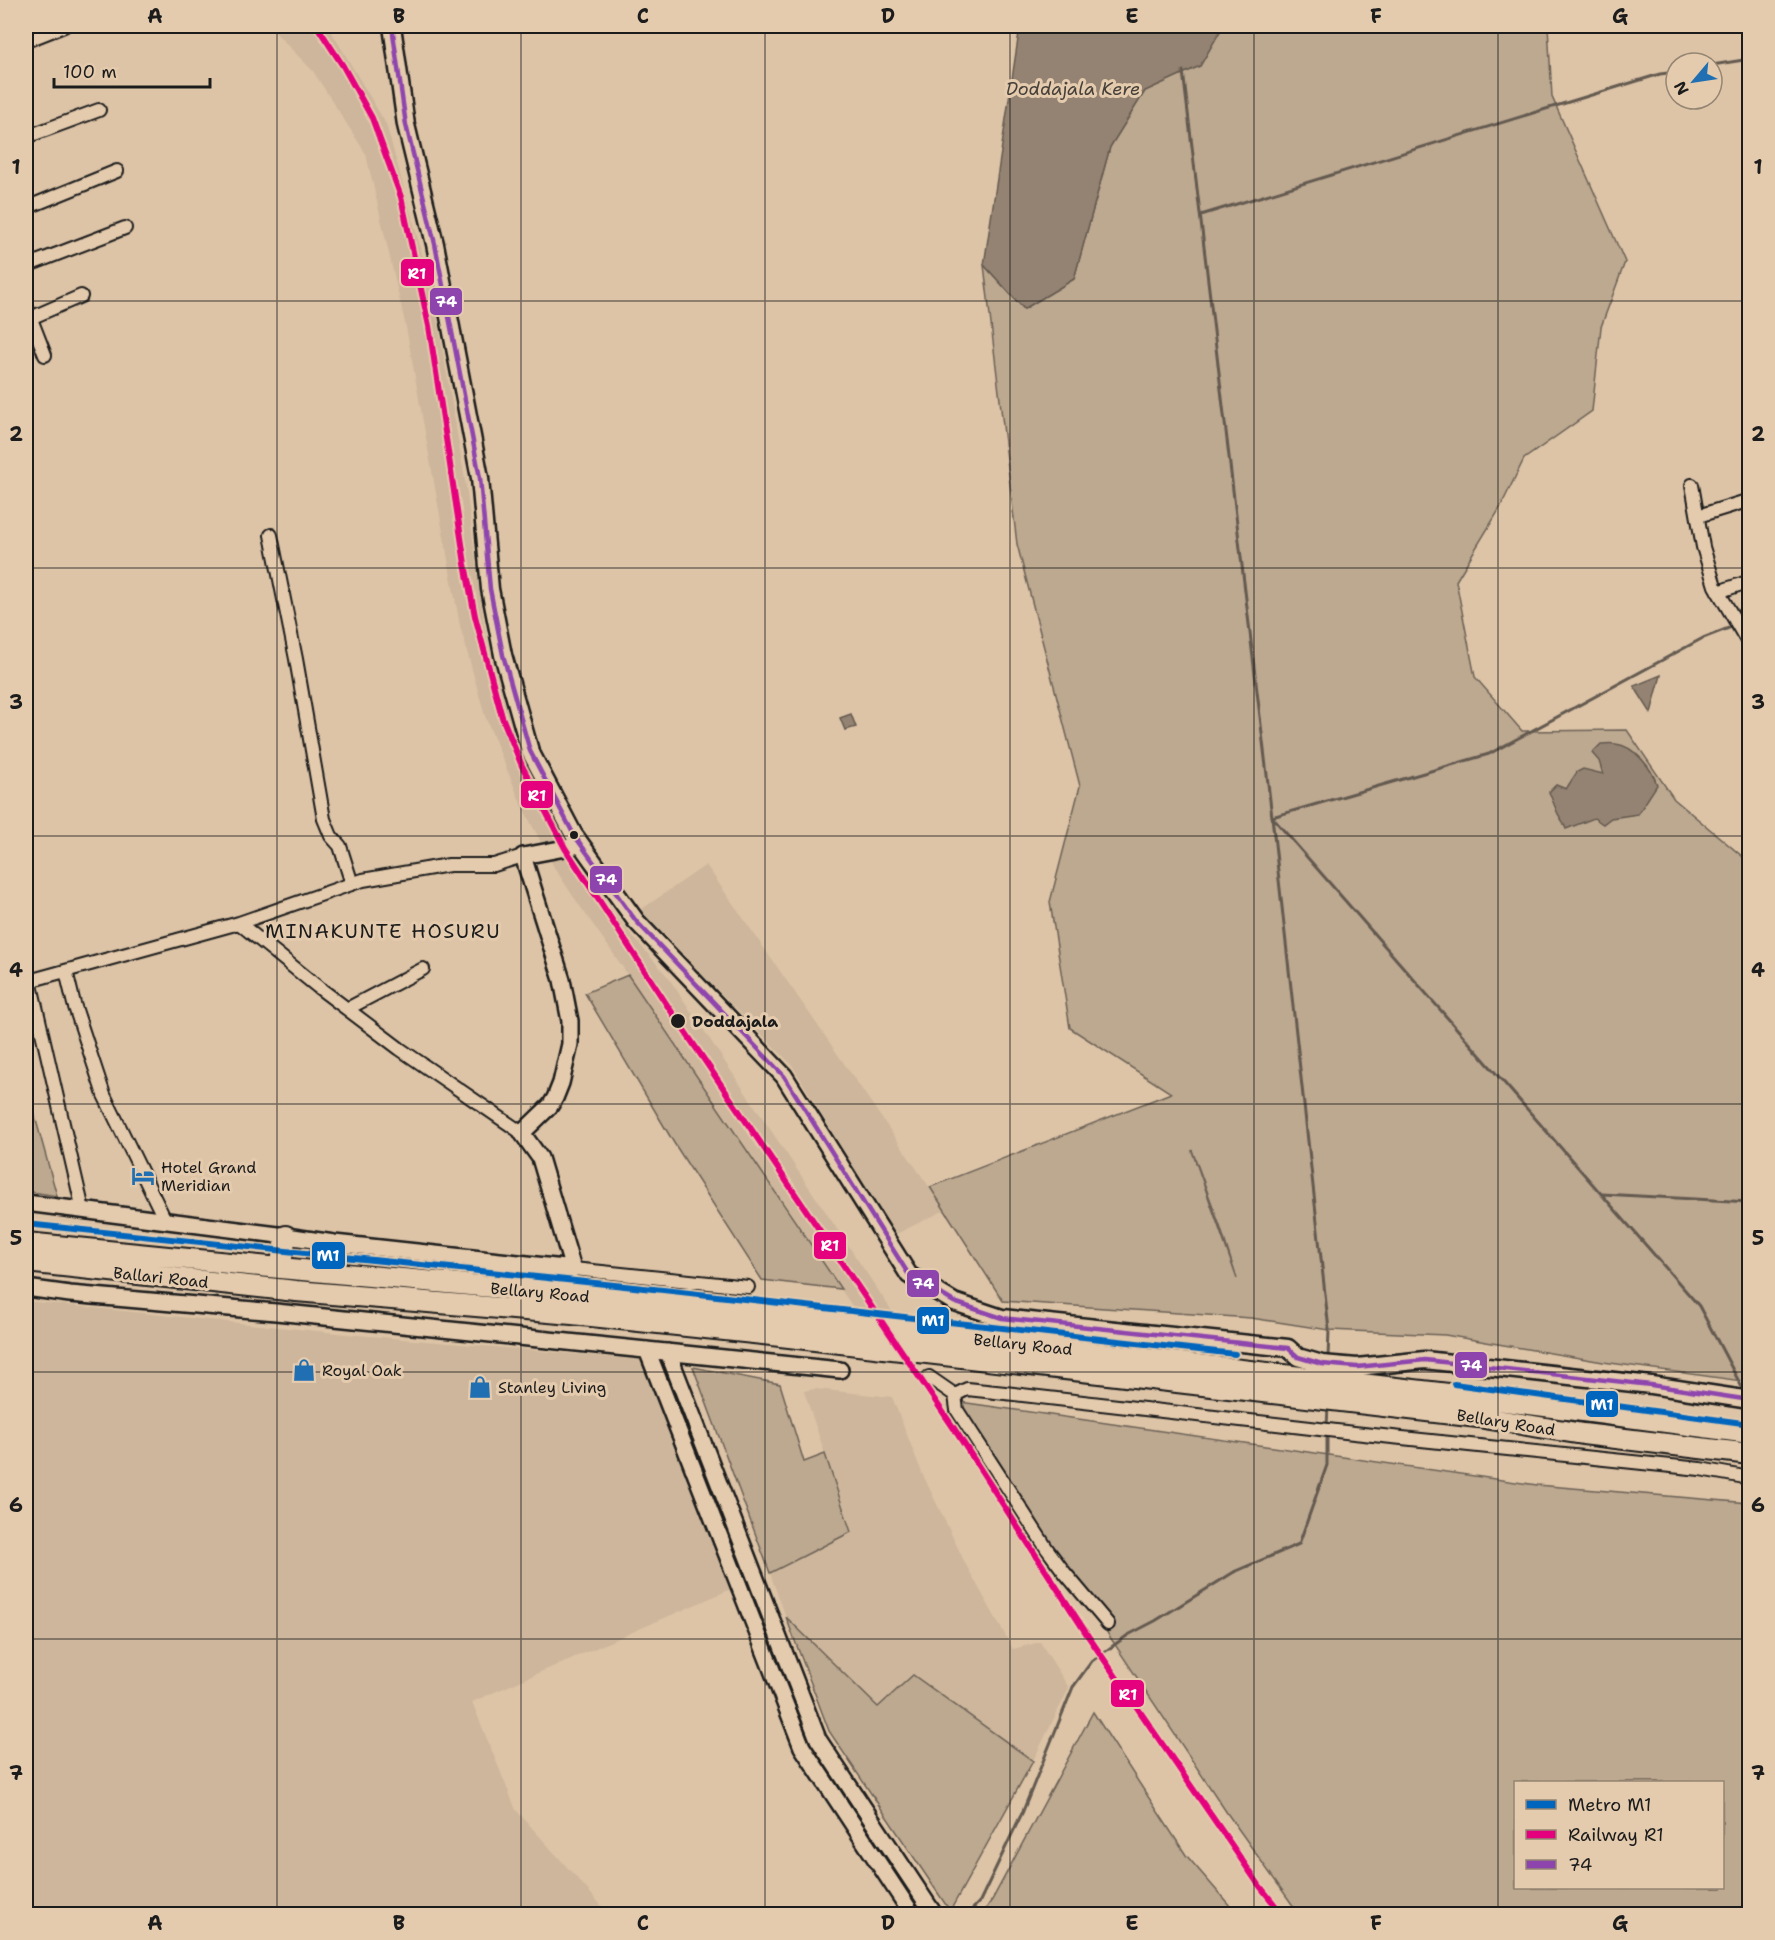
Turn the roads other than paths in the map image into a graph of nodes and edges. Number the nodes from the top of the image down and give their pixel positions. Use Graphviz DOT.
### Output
graph roads {
  1 [pos="64,26"];
  2 [pos="392,26"];
  3 [pos="26,41"];
  4 [pos="99,110"];
  5 [pos="26,138"];
  6 [pos="117,171"];
  7 [pos="26,208"];
  8 [pos="125,228"];
  9 [pos="26,266"];
  10 [pos="81,296"];
  11 [pos="26,306"];
  12 [pos="28,320"];
  13 [pos="45,355"];
  14 [pos="1692,485"];
  15 [pos="1749,500"];
  16 [pos="1698,516"];
  17 [pos="271,535"];
  18 [pos="1749,581"];
  19 [pos="1718,592"];
  20 [pos="1749,646"];
  21 [pos="581,844"];
  22 [pos="523,856"];
  23 [pos="352,884"];
  24 [pos="239,923"];
  25 [pos="423,969"];
  26 [pos="66,971"];
  27 [pos="346,1009"];
  28 [pos="522,1132"];
  29 [pos="26,1203"];
  30 [pos="83,1210"];
  31 [pos="165,1220"];
  32 [pos="26,1231"];
  33 [pos="286,1236"];
  34 [pos="26,1243"];
  35 [pos="68,1257"];
  36 [pos="26,1262"];
  37 [pos="287,1269"];
  38 [pos="573,1269"];
  39 [pos="26,1270"];
  40 [pos="748,1287"];
  41 [pos="26,1288"];
  42 [pos="296,1291"];
  43 [pos="646,1350"];
  44 [pos="668,1352"];
  45 [pos="840,1370"];
  46 [pos="929,1377"];
  47 [pos="955,1395"];
  48 [pos="1746,1399"];
  49 [pos="1749,1433"];
  50 [pos="1749,1454"];
  51 [pos="1749,1478"];
  52 [pos="1108,1624"];
  53 [pos="912,1914"];
  54 [pos="934,1914"];
  1 -- 3 [label="street"];
  2 -- 21 [label="main road"];
  4 -- 5 [label="street"];
  6 -- 7 [label="street"];
  8 -- 9 [label="street"];
  10 -- 12 [label="street"];
  11 -- 12 [label="street"];
  12 -- 13 [label="street"];
  14 -- 16 [label="street"];
  15 -- 16 [label="street"];
  16 -- 19 [label="street"];
  17 -- 23 [label="street"];
  18 -- 19 [label="street"];
  19 -- 20 [label="street"];
  21 -- 22 [label="street"];
  21 -- 48 [label="main road"];
  22 -- 23 [label="street"];
  22 -- 28 [label="street"];
  23 -- 24 [label="street"];
  24 -- 26 [label="street"];
  24 -- 27 [label="street"];
  25 -- 27 [label="street"];
  26 -- 30 [label="street"];
  26 -- 31 [label="street"];
  27 -- 28 [label="street"];
  28 -- 38 [label="street"];
  29 -- 30 [label="street"];
  30 -- 31 [label="street"];
  31 -- 33 [label="street"];
  32 -- 35 [label="highway"];
  33 -- 37 [label="highway"];
  33 -- 38 [label="street"];
  34 -- 35 [label="highway, Ballari Road"];
  35 -- 36 [label="highway, Ballari Road"];
  35 -- 37 [label="highway, Ballari Road"];
  35 -- 39 [label="highway"];
  35 -- 42 [label="highway, Ballari Road"];
  37 -- 49 [label="highway, Bellary Road"];
  38 -- 40 [label="street"];
  41 -- 43 [label="street"];
  42 -- 50 [label="highway, Bellary Road"];
  43 -- 44 [label="street"];
  43 -- 53 [label="street"];
  44 -- 45 [label="street"];
  44 -- 54 [label="street"];
  46 -- 47 [label="street"];
  47 -- 51 [label="street"];
  47 -- 52 [label="street"];
}
